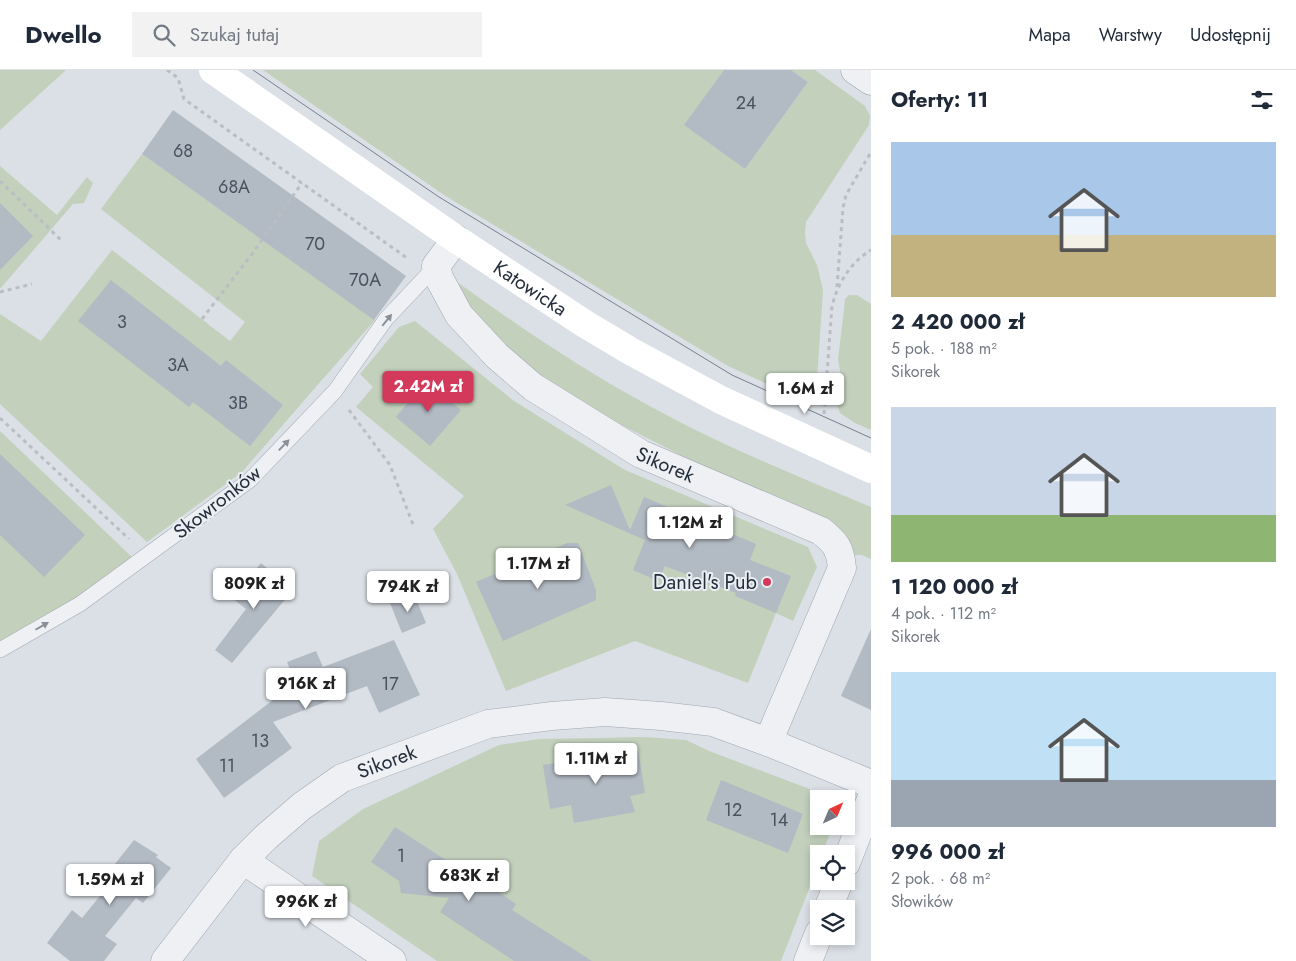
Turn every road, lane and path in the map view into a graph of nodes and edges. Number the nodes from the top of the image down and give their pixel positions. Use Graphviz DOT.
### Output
graph roads {
  1 [pos="167,70"];
  2 [pos="213,70"];
  3 [pos="855,70"];
  4 [pos="871,81"];
  5 [pos="871,152"];
  6 [pos="0,181"];
  7 [pos="302,182"];
  8 [pos="456,239"];
  9 [pos="63,242"];
  10 [pos="871,250"];
  11 [pos="431,271"];
  12 [pos="32,284"];
  13 [pos="836,289"];
  14 [pos="0,292"];
  15 [pos="202,319"];
  16 [pos="335,391"];
  17 [pos="0,418"];
  18 [pos="822,447"];
  19 [pos="871,469"];
  20 [pos="414,527"];
  21 [pos="146,556"];
  22 [pos="0,650"];
  23 [pos="768,742"];
  24 [pos="871,784"];
  25 [pos="871,799"];
  26 [pos="853,845"];
  27 [pos="243,860"];
  28 [pos="814,945"];
  29 [pos="165,961"];
  30 [pos="392,961"];
  31 [pos="808,961"];
  1 -- 7 [label="path"];
  2 -- 8 [label="street, Katowicka"];
  3 -- 4 [label="street"];
  5 -- 13 [label="path"];
  6 -- 9 [label="path"];
  7 -- 11 [label="path"];
  7 -- 15 [label="path"];
  8 -- 11 [label="street"];
  8 -- 18 [label="street, Katowicka"];
  10 -- 13 [label="path"];
  16 -- 11 [label="lane, Skowronków, one-way"];
  11 -- 23 [label="street, Sikorek"];
  12 -- 14 [label="path"];
  13 -- 18 [label="path"];
  16 -- 20 [label="path"];
  21 -- 16 [label="lane, Skowronków, one-way"];
  17 -- 21 [label="path"];
  18 -- 19 [label="street, Katowicka"];
  22 -- 21 [label="lane, Skowronków, one-way"];
  23 -- 24 [label="street, Sikorek"];
  23 -- 27 [label="street, Sikorek"];
  25 -- 26 [label="street"];
  27 -- 29 [label="street, Sikorek"];
  27 -- 30 [label="street"];
  28 -- 31 [label="street"];
}
